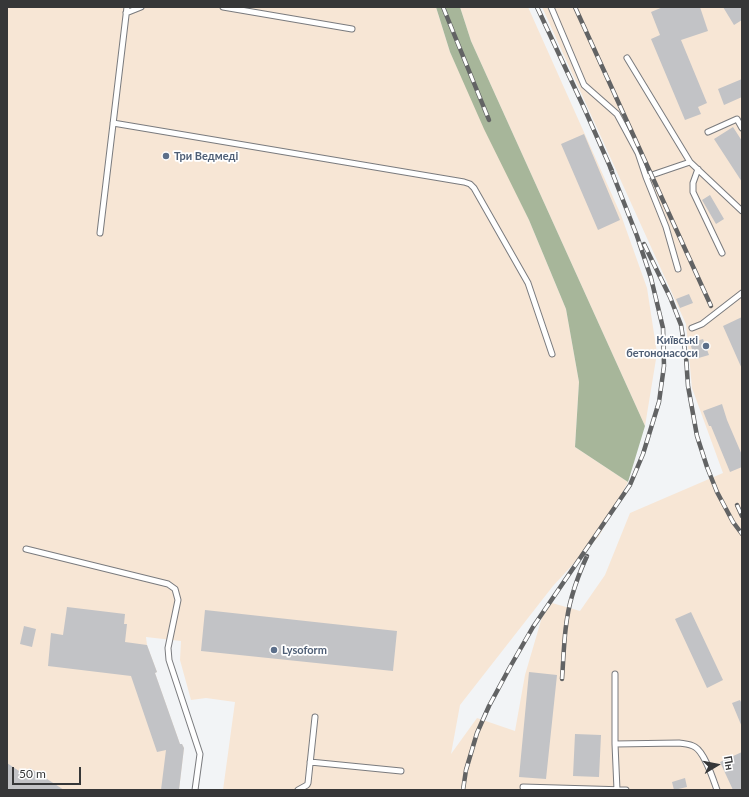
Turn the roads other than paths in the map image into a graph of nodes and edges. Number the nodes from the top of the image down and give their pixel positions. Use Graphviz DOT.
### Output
graph roads {
  1 [pos="141,7"];
  2 [pos="225,7"];
  3 [pos="550,7"];
  4 [pos="126,10"];
  5 [pos="352,29"];
  6 [pos="627,58"];
  7 [pos="113,123"];
  8 [pos="742,128"];
  9 [pos="708,132"];
  10 [pos="690,162"];
  11 [pos="698,169"];
  12 [pos="646,177"];
  13 [pos="742,211"];
  14 [pos="100,233"];
  15 [pos="722,253"];
  16 [pos="678,269"];
  17 [pos="742,293"];
  18 [pos="692,328"];
  19 [pos="552,354"];
  20 [pos="26,549"];
  21 [pos="615,674"];
  22 [pos="315,717"];
  23 [pos="615,744"];
  24 [pos="310,762"];
  25 [pos="401,771"];
  26 [pos="523,787"];
  27 [pos="195,790"];
  28 [pos="298,790"];
  29 [pos="598,790"];
  30 [pos="617,790"];
  31 [pos="626,790"];
  32 [pos="718,790"];
  1 -- 4 [label="lane"];
  2 -- 5 [label="lane"];
  3 -- 12 [label="lane"];
  4 -- 7 [label="lane"];
  6 -- 10 [label="lane"];
  7 -- 14 [label="lane"];
  7 -- 19 [label="lane"];
  8 -- 9 [label="lane"];
  10 -- 11 [label="lane"];
  10 -- 12 [label="lane"];
  11 -- 13 [label="lane"];
  11 -- 15 [label="lane"];
  12 -- 16 [label="lane"];
  17 -- 18 [label="lane"];
  20 -- 27 [label="lane"];
  21 -- 23 [label="lane"];
  22 -- 24 [label="lane"];
  23 -- 30 [label="lane"];
  23 -- 32 [label="lane"];
  24 -- 25 [label="lane"];
  24 -- 28 [label="lane"];
  26 -- 29 [label="lane"];
  29 -- 30 [label="lane"];
  30 -- 31 [label="lane"];
}
